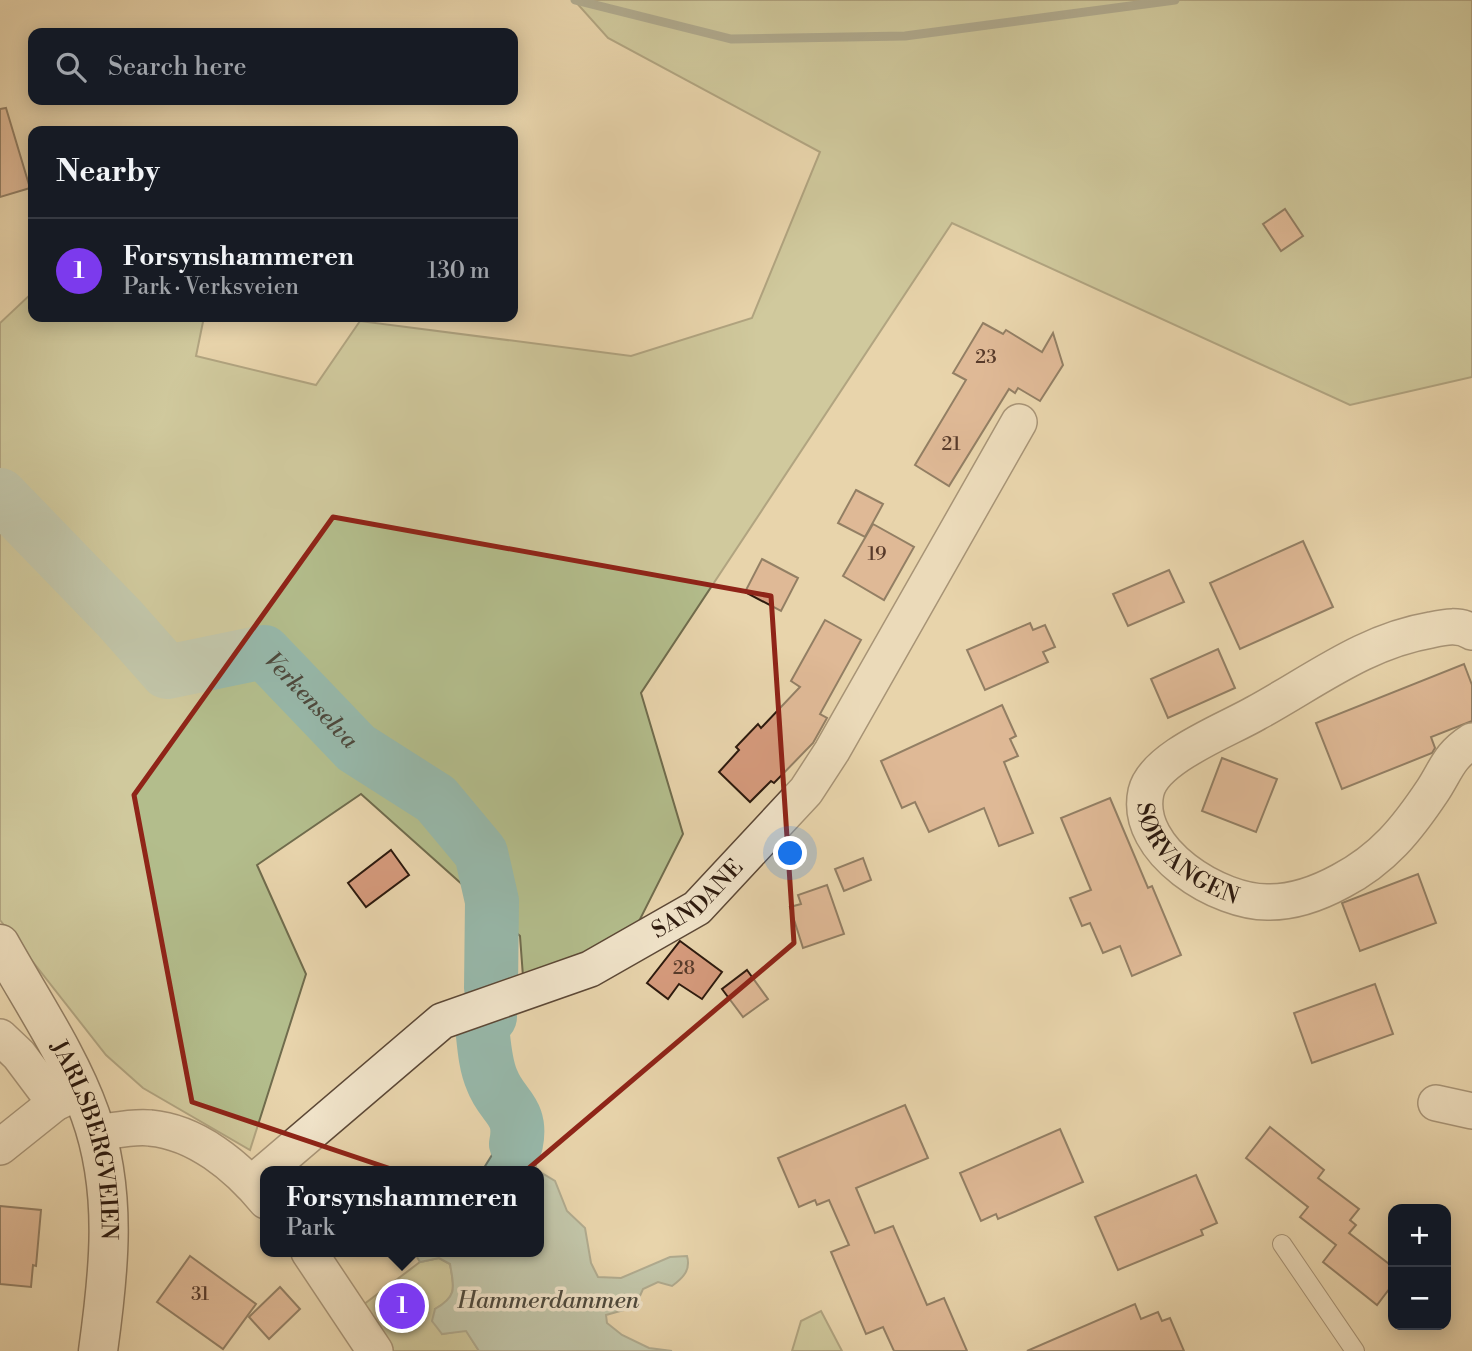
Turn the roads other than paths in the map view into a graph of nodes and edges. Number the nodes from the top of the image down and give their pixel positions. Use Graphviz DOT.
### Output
graph roads {
  1 [pos="1019,422"];
  2 [pos="1472,632"];
  3 [pos="1472,741"];
  4 [pos="0,944"];
  5 [pos="0,1037"];
  6 [pos="68,1097"];
  7 [pos="1436,1103"];
  8 [pos="1472,1111"];
  9 [pos="96,1133"];
  10 [pos="0,1147"];
  11 [pos="286,1166"];
  12 [pos="258,1192"];
  13 [pos="1282,1244"];
  14 [pos="312,1257"];
  15 [pos="98,1351"];
  16 [pos="375,1351"];
  17 [pos="1355,1351"];
  1 -- 11 [label="street, SANDANE"];
  2 -- 3 [label="street, SØRVANGEN"];
  4 -- 6 [label="street, JARLSBERGVEIEN"];
  5 -- 6 [label="street, JARLSBERGVEIEN"];
  6 -- 9 [label="street, JARLSBERGVEIEN"];
  6 -- 10 [label="street"];
  7 -- 8 [label="street"];
  9 -- 12 [label="street"];
  9 -- 15 [label="street, JARLSBERGVEIEN"];
  13 -- 17 [label="lane"];
  14 -- 16 [label="street"];
}
